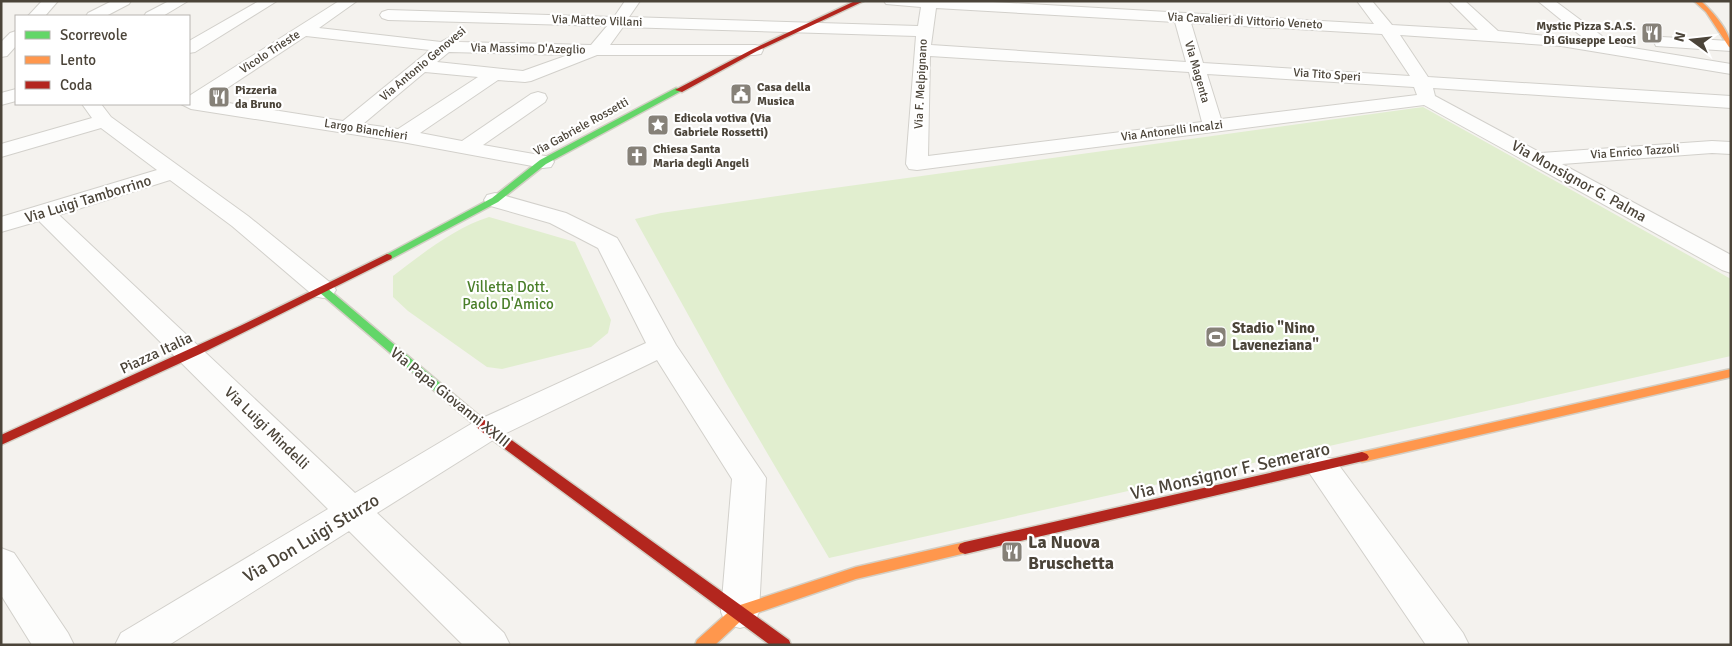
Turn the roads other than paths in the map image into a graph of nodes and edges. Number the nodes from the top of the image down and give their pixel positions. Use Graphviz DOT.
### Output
graph roads {
  1 [pos="51,1"];
  2 [pos="124,1"];
  3 [pos="181,1"];
  4 [pos="270,1"];
  5 [pos="350,1"];
  6 [pos="408,1"];
  7 [pos="500,1"];
  8 [pos="634,1"];
  9 [pos="861,1"];
  10 [pos="891,1"];
  11 [pos="1160,1"];
  12 [pos="1364,1"];
  13 [pos="1456,1"];
  14 [pos="1545,1"];
  15 [pos="1696,1"];
  16 [pos="928,3"];
  17 [pos="1040,5"];
  18 [pos="37,15"];
  19 [pos="96,15"];
  20 [pos="154,15"];
  21 [pos="388,15"];
  22 [pos="1164,17"];
  23 [pos="479,18"];
  24 [pos="1182,19"];
  25 [pos="617,22"];
  26 [pos="806,27"];
  27 [pos="1386,28"];
  28 [pos="302,31"];
  29 [pos="924,31"];
  30 [pos="1494,36"];
  31 [pos="15,37"];
  32 [pos="357,37"];
  33 [pos="1596,40"];
  34 [pos="1561,41"];
  35 [pos="1730,46"];
  36 [pos="190,47"];
  37 [pos="445,47"];
  38 [pos="595,50"];
  39 [pos="755,50"];
  40 [pos="922,50"];
  41 [pos="1,52"];
  42 [pos="15,57"];
  43 [pos="422,66"];
  44 [pos="1194,66"];
  45 [pos="1731,68"];
  46 [pos="495,74"];
  47 [pos="1425,90"];
  48 [pos="15,95"];
  49 [pos="538,98"];
  50 [pos="1,99"];
  51 [pos="1731,102"];
  52 [pos="190,103"];
  53 [pos="93,105"];
  54 [pos="104,121"];
  55 [pos="1213,126"];
  56 [pos="347,127"];
  57 [pos="402,136"];
  58 [pos="465,148"];
  59 [pos="1731,148"];
  60 [pos="1,151"];
  61 [pos="1539,159"];
  62 [pos="543,162"];
  63 [pos="917,164"];
  64 [pos="172,170"];
  65 [pos="495,200"];
  66 [pos="43,212"];
  67 [pos="1,225"];
  68 [pos="1731,265"];
  69 [pos="323,290"];
  70 [pos="662,346"];
  71 [pos="190,354"];
  72 [pos="1731,374"];
  73 [pos="486,429"];
  74 [pos="1,440"];
  75 [pos="1323,468"];
  76 [pos="354,512"];
  77 [pos="1,563"];
  78 [pos="740,612"];
  79 [pos="54,645"];
  80 [pos="134,645"];
  81 [pos="490,645"];
  82 [pos="703,645"];
  83 [pos="783,645"];
  84 [pos="1449,645"];
  1 -- 18 [label="street"];
  2 -- 19 [label="street"];
  3 -- 20 [label="street"];
  4 -- 36 [label="street"];
  5 -- 28 [label="street, Vicolo Trieste"];
  6 -- 21 [label="street"];
  7 -- 23 [label="street, Via Antonio Genovesi"];
  8 -- 25 [label="street"];
  9 -- 26 [label="street, Via Gabriele Rossetti"];
  10 -- 16 [label="street, Via Cavalieri di Vittorio Veneto"];
  11 -- 22 [label="street"];
  12 -- 27 [label="street"];
  13 -- 30 [label="street"];
  14 -- 33 [label="street"];
  15 -- 35 [label="street"];
  16 -- 17 [label="street, Via Cavalieri di Vittorio Veneto"];
  16 -- 29 [label="street, Via F. Melpignano"];
  17 -- 22 [label="street, Via Cavalieri di Vittorio Veneto"];
  21 -- 23 [label="street, Via Matteo Villani"];
  21 -- 32 [label="street"];
  22 -- 24 [label="street, Via Cavalieri di Vittorio Veneto"];
  23 -- 25 [label="street, Via Matteo Villani"];
  23 -- 37 [label="street, Via Antonio Genovesi"];
  24 -- 27 [label="street, Via Cavalieri di Vittorio Veneto"];
  24 -- 44 [label="street, Via Magenta"];
  25 -- 26 [label="street, Via Matteo Villani"];
  25 -- 38 [label="street"];
  26 -- 29 [label="street, Via Matteo Villani"];
  26 -- 39 [label="street, Via Gabriele Rossetti"];
  27 -- 30 [label="street, Via Cavalieri di Vittorio Veneto"];
  27 -- 47 [label="street"];
  28 -- 32 [label="street, Via Massimo D'Azeglio"];
  28 -- 52 [label="street, Vicolo Trieste"];
  29 -- 40 [label="street, Via F. Melpignano"];
  30 -- 34 [label="street, Via Cavalieri di Vittorio Veneto"];
  31 -- 41 [label="street"];
  32 -- 37 [label="street, Via Massimo D'Azeglio"];
  33 -- 34 [label="street, Via Cavalieri di Vittorio Veneto"];
  33 -- 35 [label="street, Via Cavalieri di Vittorio Veneto"];
  34 -- 45 [label="street, Via Cavalieri di Vittorio Veneto"];
  37 -- 38 [label="street, Via Massimo D'Azeglio"];
  37 -- 43 [label="street, Via Antonio Genovesi"];
  38 -- 39 [label="street, Via Massimo D'Azeglio"];
  38 -- 46 [label="street"];
  39 -- 62 [label="street, Via Gabriele Rossetti"];
  40 -- 44 [label="street, Via Tito Speri"];
  40 -- 63 [label="street, Via F. Melpignano"];
  41 -- 42 [label="street"];
  43 -- 46 [label="street"];
  43 -- 56 [label="street, Via Antonio Genovesi"];
  44 -- 47 [label="street, Via Tito Speri"];
  44 -- 55 [label="street, Via Magenta"];
  46 -- 57 [label="street"];
  47 -- 51 [label="street, Via Tito Speri"];
  47 -- 55 [label="street, Via Antonelli Incalzi"];
  47 -- 61 [label="street, Via Monsignor G. Palma"];
  48 -- 50 [label="street"];
  49 -- 58 [label="street"];
  52 -- 56 [label="street, Largo Bianchieri"];
  53 -- 54 [label="street, Via Papa Giovanni XXIII"];
  54 -- 60 [label="street"];
  54 -- 64 [label="street, Via Papa Giovanni XXIII"];
  55 -- 63 [label="street, Via Antonelli Incalzi"];
  56 -- 57 [label="street, Largo Bianchieri"];
  57 -- 58 [label="street, Largo Bianchieri"];
  58 -- 62 [label="street, Largo Bianchieri"];
  59 -- 61 [label="street, Via Enrico Tazzoli"];
  61 -- 68 [label="street, Via Monsignor G. Palma"];
  62 -- 65 [label="street, Via Gabriele Rossetti"];
  64 -- 66 [label="street, Via Luigi Tamborrino"];
  64 -- 69 [label="street, Via Papa Giovanni XXIII"];
  65 -- 69 [label="street, Via Gabriele Rossetti"];
  65 -- 70 [label="street"];
  66 -- 67 [label="street, Via Luigi Tamborrino"];
  66 -- 71 [label="street, Via Luigi Mindelli"];
  69 -- 71 [label="street, Piazza Italia"];
  69 -- 73 [label="street, Via Papa Giovanni XXIII"];
  70 -- 73 [label="street, Via Don Luigi Sturzo"];
  70 -- 78 [label="street"];
  71 -- 74 [label="street, Piazza Italia"];
  71 -- 76 [label="street, Via Luigi Mindelli"];
  72 -- 75 [label="street, Via Monsignor F. Semeraro"];
  73 -- 76 [label="street, Via Don Luigi Sturzo"];
  73 -- 78 [label="street, Via Papa Giovanni XXIII"];
  75 -- 78 [label="street, Via Monsignor F. Semeraro"];
  75 -- 84 [label="street"];
  76 -- 80 [label="street, Via Don Luigi Sturzo"];
  76 -- 81 [label="street, Via Luigi Mindelli"];
  77 -- 79 [label="street"];
  78 -- 82 [label="street"];
  78 -- 83 [label="street, Via Papa Giovanni XXIII"];
}
